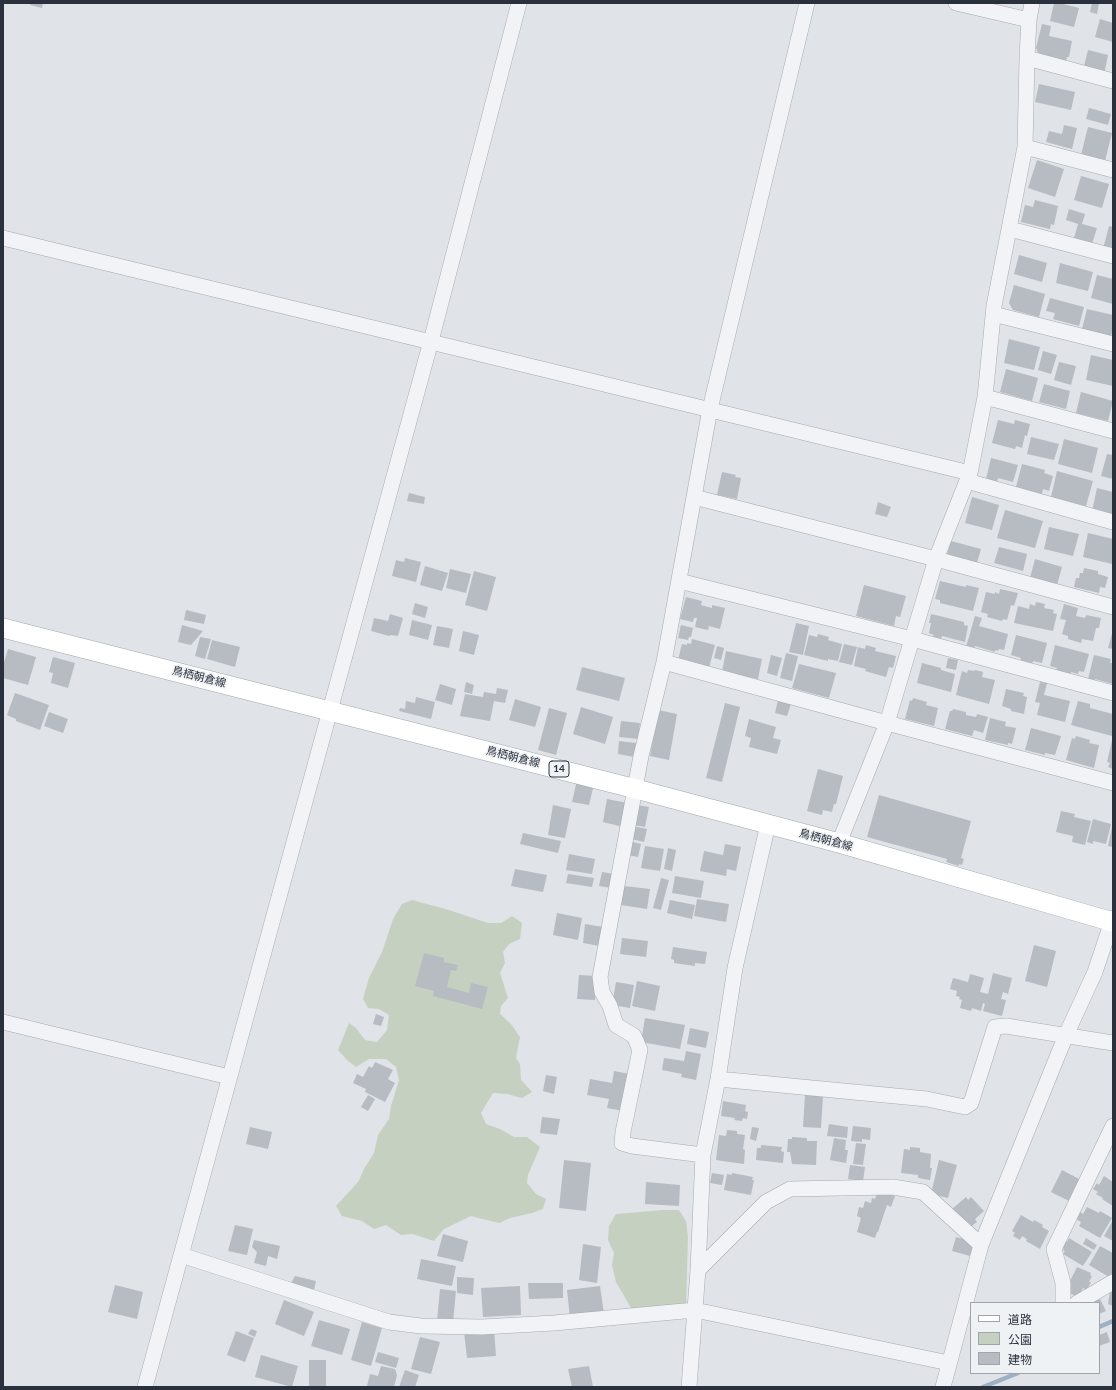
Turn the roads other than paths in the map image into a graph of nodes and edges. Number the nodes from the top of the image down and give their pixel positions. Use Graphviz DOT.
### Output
graph roads {
  1 [pos="519,3"];
  2 [pos="807,3"];
  3 [pos="956,3"];
  4 [pos="1032,3"];
  5 [pos="1029,20"];
  6 [pos="1027,58"];
  7 [pos="1113,81"];
  8 [pos="1026,147"];
  9 [pos="1113,170"];
  10 [pos="1010,230"];
  11 [pos="3,238"];
  12 [pos="1113,256"];
  13 [pos="993,314"];
  14 [pos="431,341"];
  15 [pos="1113,344"];
  16 [pos="985,397"];
  17 [pos="710,409"];
  18 [pos="1113,431"];
  19 [pos="968,477"];
  20 [pos="694,497"];
  21 [pos="1113,522"];
  22 [pos="936,558"];
  23 [pos="679,581"];
  24 [pos="1113,607"];
  25 [pos="3,628"];
  26 [pos="912,639"];
  27 [pos="664,662"];
  28 [pos="1113,693"];
  29 [pos="330,710"];
  30 [pos="887,723"];
  31 [pos="1113,783"];
  32 [pos="636,788"];
  33 [pos="768,824"];
  34 [pos="839,844"];
  35 [pos="1113,920"];
  36 [pos="3,1022"];
  37 [pos="1066,1035"];
  38 [pos="1113,1043"];
  39 [pos="229,1077"];
  40 [pos="718,1079"];
  41 [pos="1113,1126"];
  42 [pos="703,1155"];
  43 [pos="981,1245"];
  44 [pos="181,1255"];
  45 [pos="698,1270"];
  46 [pos="1113,1282"];
  47 [pos="1063,1302"];
  48 [pos="1079,1302"];
  49 [pos="968,1304"];
  50 [pos="695,1310"];
  51 [pos="949,1363"];
  52 [pos="145,1387"];
  53 [pos="689,1387"];
  54 [pos="943,1387"];
  1 -- 14 [label="street"];
  2 -- 17 [label="street"];
  3 -- 5 [label="street"];
  4 -- 5 [label="street"];
  5 -- 6 [label="street"];
  6 -- 7 [label="street"];
  6 -- 8 [label="street"];
  8 -- 9 [label="street"];
  8 -- 10 [label="street"];
  10 -- 12 [label="street"];
  10 -- 13 [label="street"];
  11 -- 14 [label="street"];
  13 -- 15 [label="street"];
  13 -- 16 [label="street"];
  14 -- 17 [label="street"];
  14 -- 29 [label="street"];
  16 -- 18 [label="street"];
  16 -- 19 [label="street"];
  17 -- 19 [label="street"];
  17 -- 20 [label="street"];
  19 -- 21 [label="street"];
  19 -- 22 [label="street"];
  20 -- 22 [label="street"];
  20 -- 23 [label="street"];
  22 -- 24 [label="street"];
  22 -- 26 [label="street"];
  23 -- 26 [label="street"];
  23 -- 27 [label="street"];
  25 -- 29 [label="main road, 鳥栖朝倉線 / 14"];
  26 -- 28 [label="street"];
  26 -- 30 [label="street"];
  27 -- 30 [label="street"];
  27 -- 32 [label="street"];
  29 -- 32 [label="main road, 鳥栖朝倉線 / 14"];
  29 -- 39 [label="street"];
  30 -- 31 [label="street"];
  30 -- 34 [label="street"];
  32 -- 33 [label="main road, 鳥栖朝倉線 / 14"];
  32 -- 42 [label="street"];
  33 -- 34 [label="main road, 鳥栖朝倉線 / 14"];
  33 -- 40 [label="street"];
  34 -- 35 [label="main road, 鳥栖朝倉線 / 14"];
  35 -- 37 [label="street"];
  36 -- 39 [label="street"];
  37 -- 38 [label="street"];
  37 -- 40 [label="street"];
  37 -- 43 [label="street"];
  39 -- 44 [label="street"];
  40 -- 42 [label="street"];
  41 -- 47 [label="street"];
  42 -- 45 [label="street"];
  43 -- 45 [label="street"];
  43 -- 49 [label="street"];
  44 -- 50 [label="street"];
  44 -- 52 [label="street"];
  45 -- 50 [label="street"];
  46 -- 48 [label="street"];
  49 -- 51 [label="street"];
  50 -- 51 [label="street"];
  50 -- 53 [label="street"];
  51 -- 54 [label="street"];
}
